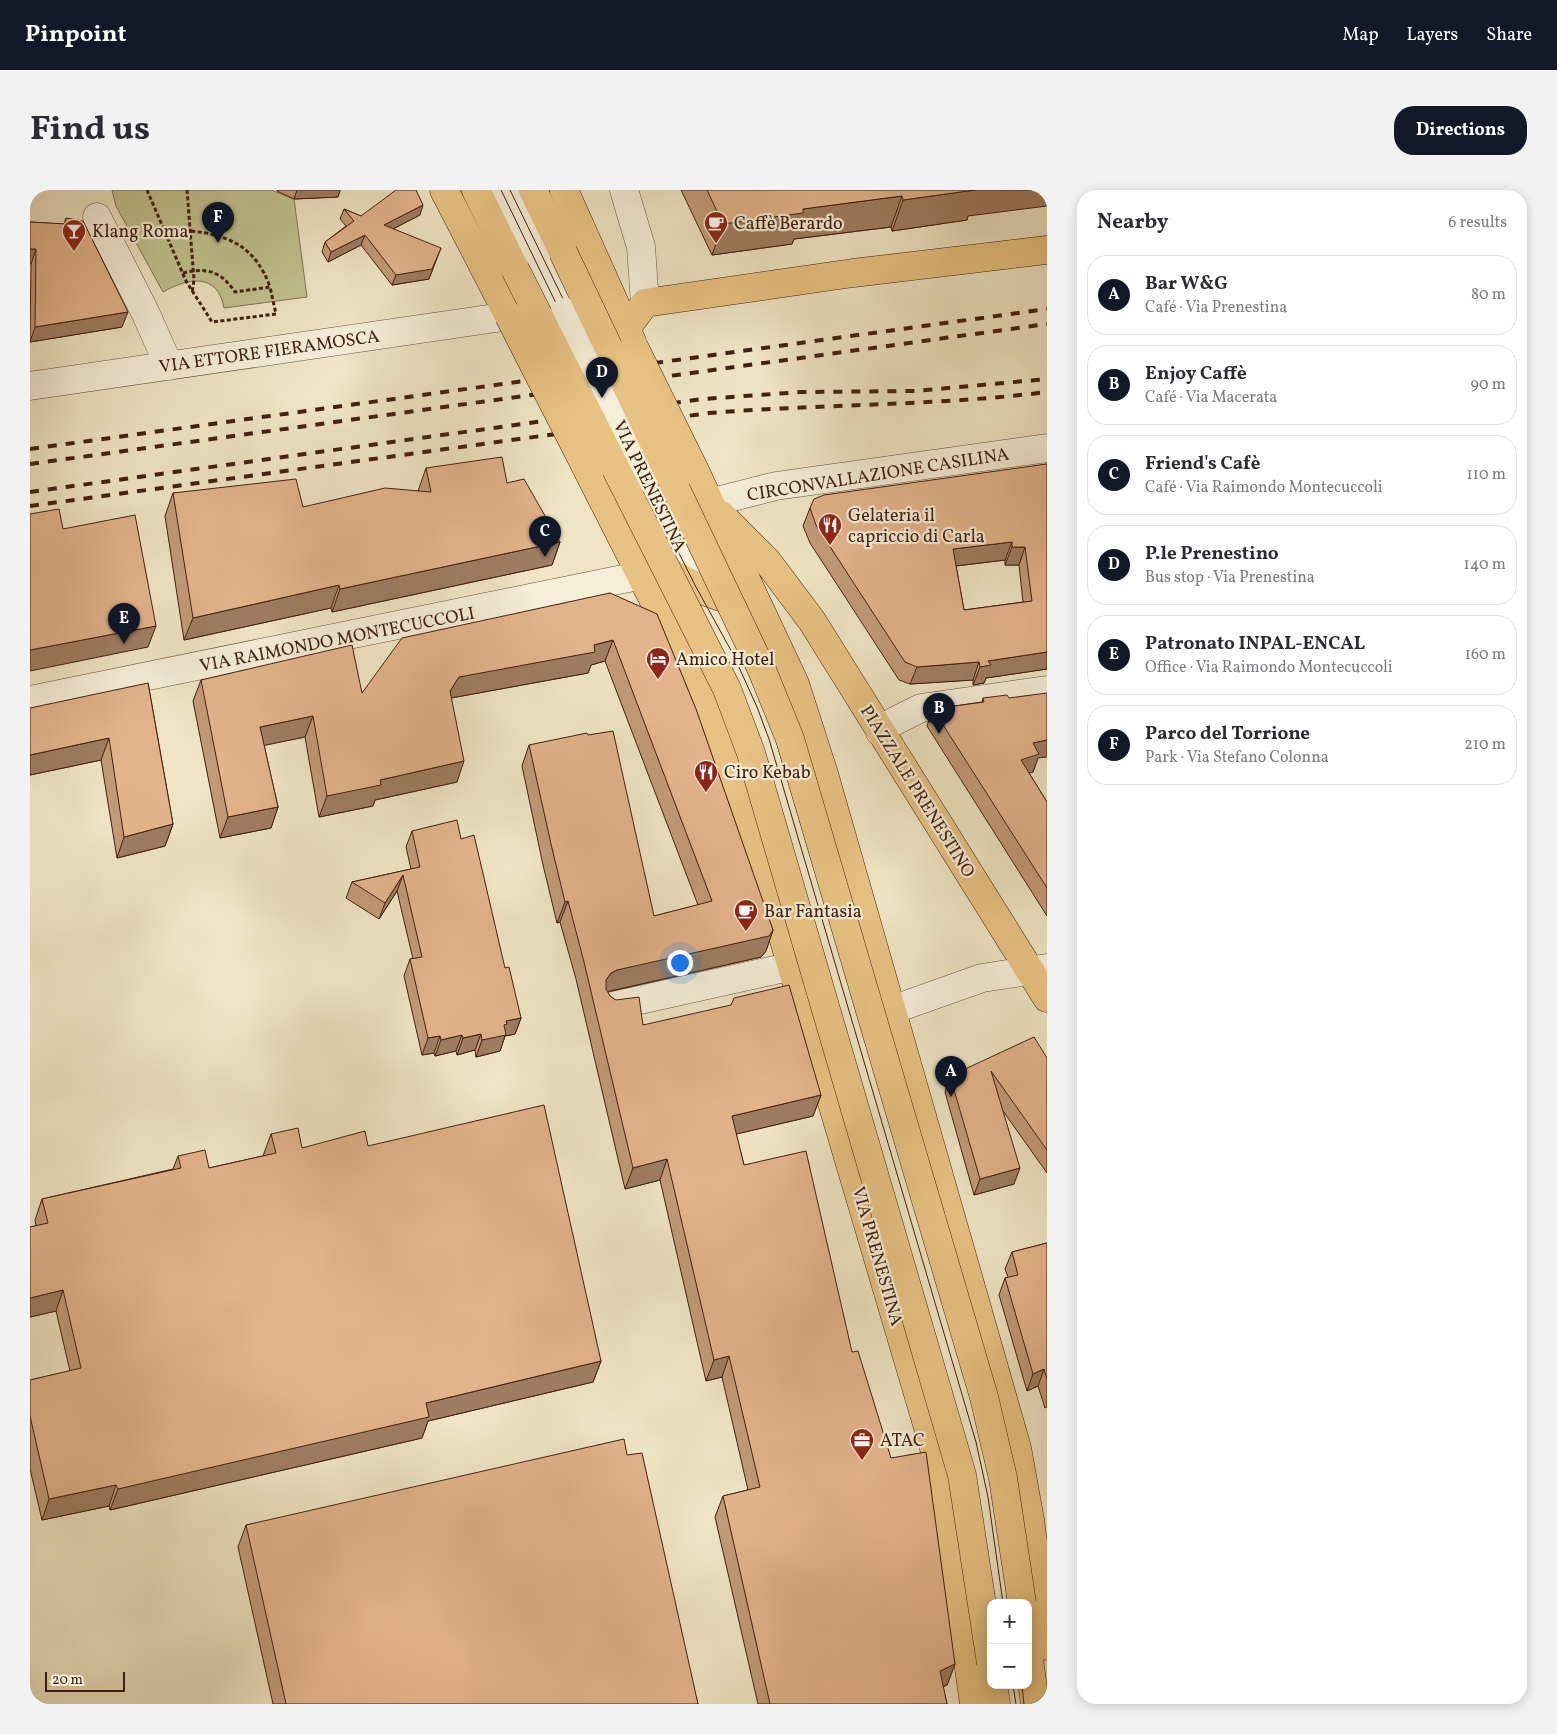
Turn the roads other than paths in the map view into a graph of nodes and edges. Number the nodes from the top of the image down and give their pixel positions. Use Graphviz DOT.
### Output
graph roads {
  1 [pos="444,190"];
  2 [pos="476,190"];
  3 [pos="505,190"];
  4 [pos="533,190"];
  5 [pos="564,190"];
  6 [pos="624,190"];
  7 [pos="97,217"];
  8 [pos="1047,250"];
  9 [pos="546,273"];
  10 [pos="645,303"];
  11 [pos="509,316"];
  12 [pos="630,338"];
  13 [pos="169,366"];
  14 [pos="30,386"];
  15 [pos="1047,448"];
  16 [pos="709,503"];
  17 [pos="684,556"];
  18 [pos="649,570"];
  19 [pos="706,592"];
  20 [pos="758,609"];
  21 [pos="812,621"];
  22 [pos="1047,690"];
  23 [pos="30,700"];
  24 [pos="880,732"];
  25 [pos="793,966"];
  26 [pos="1039,969"];
  27 [pos="1047,998"];
  28 [pos="614,1006"];
  29 [pos="892,1010"];
  30 [pos="1021,1599"];
  31 [pos="988,1644"];
  32 [pos="1047,1646"];
  33 [pos="1032,1681"];
  34 [pos="994,1689"];
  35 [pos="974,1704"];
  36 [pos="996,1704"];
  37 [pos="1035,1704"];
  1 -- 11 [label="main road"];
  2 -- 31 [label="main road, bridge"];
  3 -- 9 [label="street, VIA PRENESTINA"];
  4 -- 30 [label="main road, bridge"];
  5 -- 12 [label="main road"];
  6 -- 10 [label="street"];
  7 -- 13 [label="street"];
  8 -- 10 [label="main road"];
  9 -- 11 [label="street"];
  9 -- 17 [label="street, VIA PRENESTINA, bridge"];
  10 -- 12 [label="main road"];
  11 -- 13 [label="street, VIA ETTORE FIERAMOSCA"];
  11 -- 18 [label="main road, bridge"];
  12 -- 16 [label="main road, PIAZZALE PRENESTINO, bridge"];
  13 -- 14 [label="street, VIA ETTORE FIERAMOSCA"];
  15 -- 16 [label="street, CIRCONVALLAZIONE CASILINA"];
  16 -- 17 [label="street"];
  16 -- 20 [label="main road, PIAZZALE PRENESTINO"];
  16 -- 21 [label="main road, PIAZZALE PRENESTINO"];
  17 -- 18 [label="street, VIA RAIMONDO MONTECUCCOLI"];
  17 -- 19 [label="street, VIA PRENESTINA"];
  18 -- 19 [label="main road"];
  18 -- 23 [label="street, VIA RAIMONDO MONTECUCCOLI"];
  18 -- 25 [label="main road, VIA PRENESTINA"];
  19 -- 20 [label="main road"];
  20 -- 21 [label="main road"];
  20 -- 29 [label="main road, PIAZZALE PRENESTINO"];
  21 -- 24 [label="main road, PIAZZALE PRENESTINO"];
  22 -- 24 [label="street"];
  24 -- 26 [label="main road, PIAZZALE PRENESTINO"];
  25 -- 28 [label="street"];
  25 -- 35 [label="main road, VIA PRENESTINA"];
  26 -- 27 [label="main road, PIAZZALE PRENESTINO"];
  26 -- 29 [label="street"];
  29 -- 32 [label="main road"];
  33 -- 37 [label="main road"];
  34 -- 36 [label="main road"];
}
